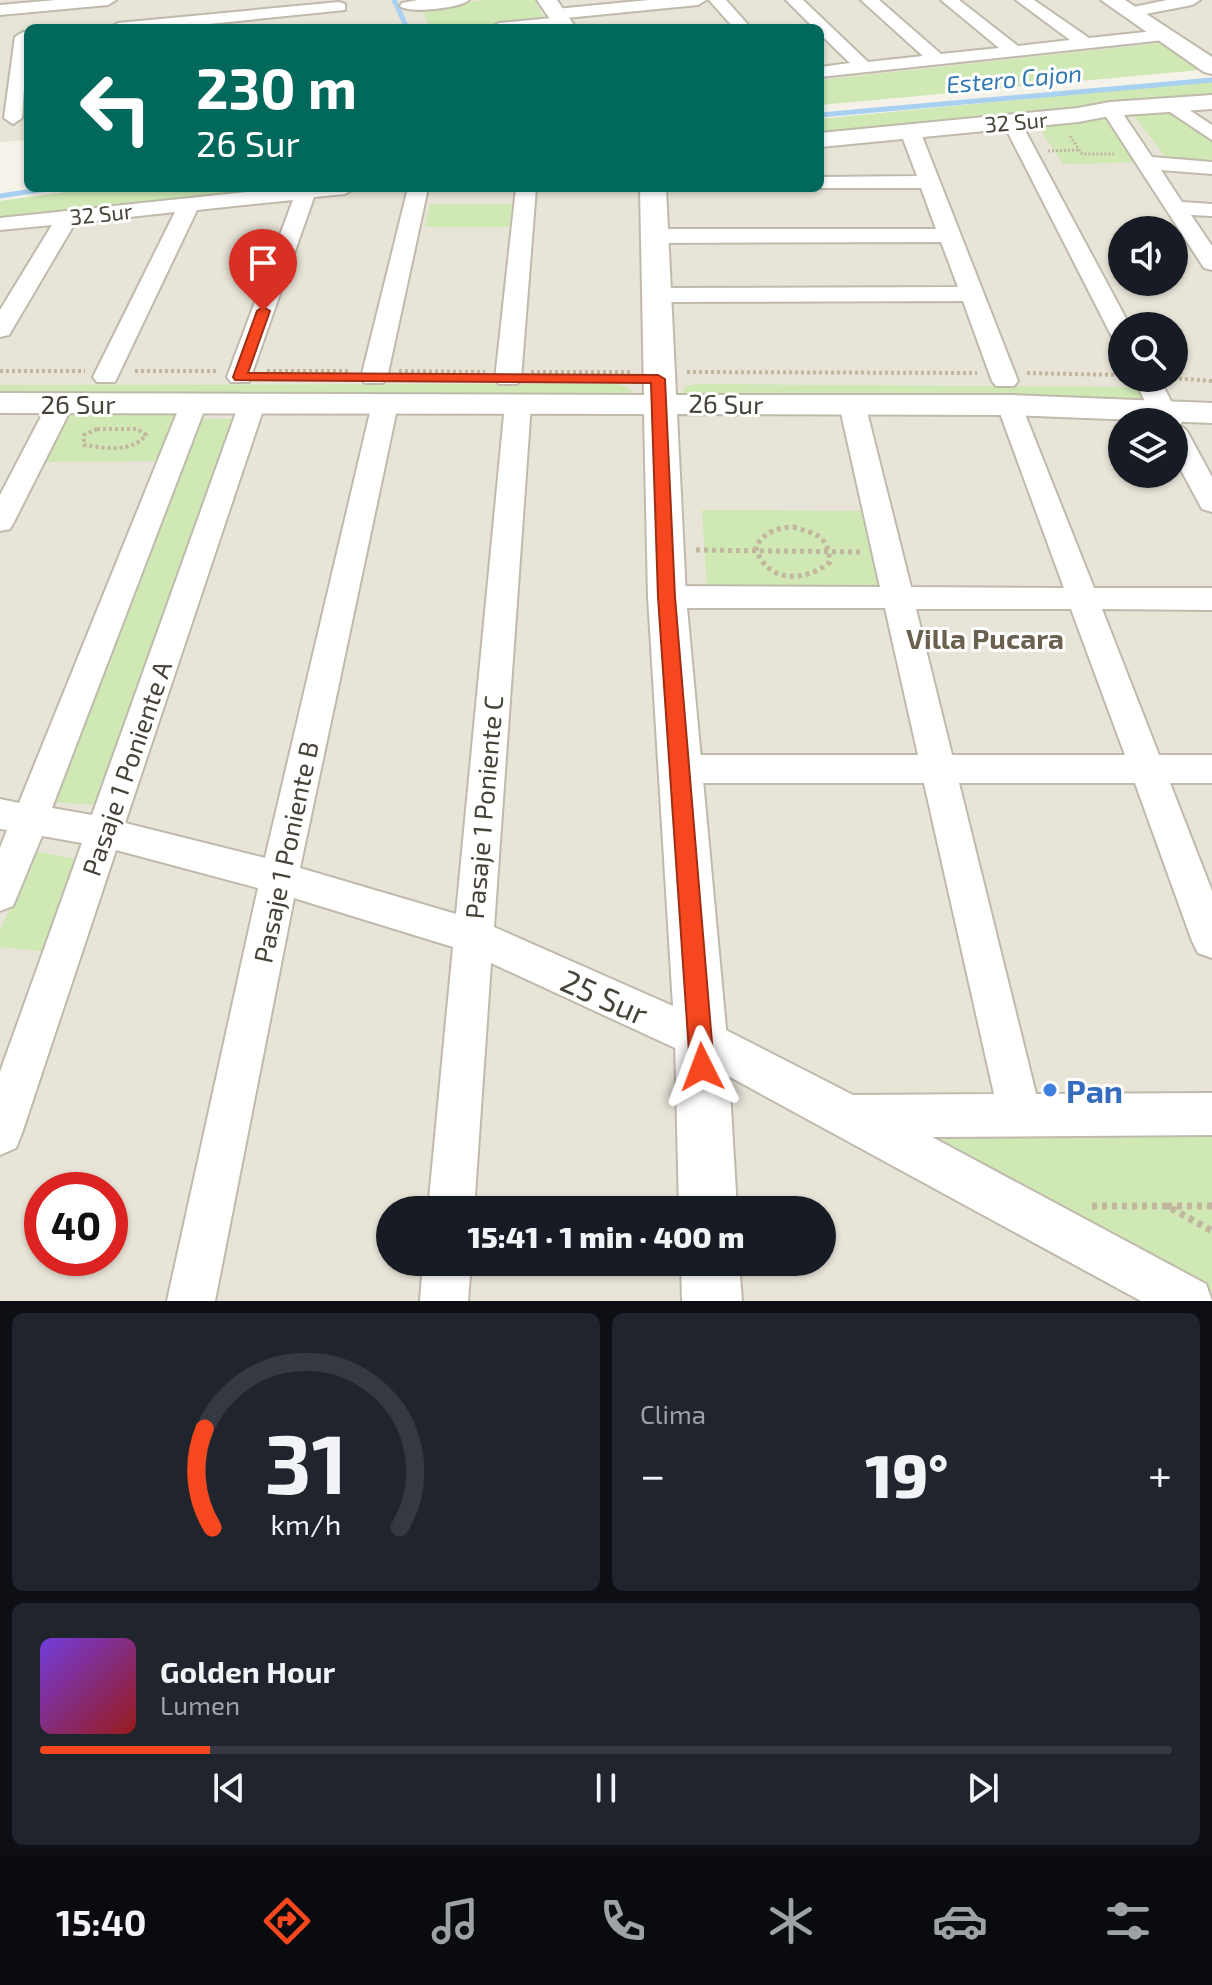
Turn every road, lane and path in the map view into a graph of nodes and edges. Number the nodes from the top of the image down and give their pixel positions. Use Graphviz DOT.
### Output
graph roads {
  1 [pos="108,0"];
  2 [pos="461,0"];
  3 [pos="698,0"];
  4 [pos="717,0"];
  5 [pos="794,0"];
  6 [pos="869,0"];
  7 [pos="949,0"];
  8 [pos="1024,0"];
  9 [pos="1111,0"];
  10 [pos="1192,0"];
  11 [pos="338,3"];
  12 [pos="407,3"];
  13 [pos="28,4"];
  14 [pos="646,7"];
  15 [pos="0,10"];
  16 [pos="1130,12"];
  17 [pos="558,16"];
  18 [pos="260,21"];
  19 [pos="201,24"];
  20 [pos="343,24"];
  21 [pos="414,24"];
  22 [pos="519,24"];
  23 [pos="739,24"];
  24 [pos="819,24"];
  25 [pos="824,29"];
  26 [pos="1164,35"];
  27 [pos="24,37"];
  28 [pos="0,39"];
  29 [pos="1085,43"];
  30 [pos="24,44"];
  31 [pos="1014,51"];
  32 [pos="937,59"];
  33 [pos="864,67"];
  34 [pos="1212,67"];
  35 [pos="824,72"];
  36 [pos="1212,102"];
  37 [pos="1174,106"];
  38 [pos="1110,109"];
  39 [pos="14,118"];
  40 [pos="1011,121"];
  41 [pos="910,131"];
  42 [pos="1079,132"];
  43 [pos="1212,134"];
  44 [pos="824,140"];
  45 [pos="1125,154"];
  46 [pos="1146,163"];
  47 [pos="1212,168"];
  48 [pos="824,181"];
  49 [pos="929,182"];
  50 [pos="306,192"];
  51 [pos="417,192"];
  52 [pos="526,192"];
  53 [pos="653,192"];
  54 [pos="189,204"];
  55 [pos="1176,208"];
  56 [pos="1212,210"];
  57 [pos="68,217"];
  58 [pos="0,224"];
  59 [pos="950,235"];
  60 [pos="654,236"];
  61 [pos="1211,260"];
  62 [pos="972,294"];
  63 [pos="655,295"];
  64 [pos="9,299"];
  65 [pos="1111,312"];
  66 [pos="0,330"];
  67 [pos="0,371"];
  68 [pos="108,374"];
  69 [pos="0,377"];
  70 [pos="1212,381"];
  71 [pos="245,384"];
  72 [pos="378,384"];
  73 [pos="658,384"];
  74 [pos="512,385"];
  75 [pos="1006,386"];
  76 [pos="1212,388"];
  77 [pos="1155,397"];
  78 [pos="0,403"];
  79 [pos="61,403"];
  80 [pos="194,403"];
  81 [pos="852,404"];
  82 [pos="1212,413"];
  83 [pos="134,446"];
  84 [pos="1212,503"];
  85 [pos="0,522"];
  86 [pos="664,549"];
  87 [pos="831,551"];
  88 [pos="756,552"];
  89 [pos="887,552"];
  90 [pos="667,597"];
  91 [pos="898,599"];
  92 [pos="1082,599"];
  93 [pos="1212,599"];
  94 [pos="680,769"];
  95 [pos="938,769"];
  96 [pos="1212,769"];
  97 [pos="1147,770"];
  98 [pos="16,816"];
  99 [pos="104,832"];
  100 [pos="279,878"];
  101 [pos="0,895"];
  102 [pos="472,936"];
  103 [pos="1212,941"];
  104 [pos="701,1039"];
  105 [pos="1212,1114"];
  106 [pos="1020,1115"];
  107 [pos="850,1116"];
  108 [pos="0,1133"];
  109 [pos="452,1196"];
  110 [pos="707,1196"];
  111 [pos="1089,1206"];
  112 [pos="1167,1206"];
  113 [pos="1212,1206"];
  114 [pos="1212,1231"];
  115 [pos="446,1276"];
  116 [pos="711,1276"];
  117 [pos="191,1301"];
  118 [pos="444,1301"];
  119 [pos="712,1301"];
  120 [pos="1189,1301"];
  1 -- 13 [label="street"];
  2 -- 12 [label="street"];
  3 -- 14 [label="street"];
  4 -- 23 [label="street"];
  5 -- 24 [label="street"];
  6 -- 32 [label="street"];
  7 -- 31 [label="street"];
  8 -- 29 [label="street"];
  9 -- 16 [label="street"];
  10 -- 16 [label="street"];
  11 -- 18 [label="street"];
  11 -- 20 [label="street"];
  12 -- 21 [label="street"];
  13 -- 15 [label="street"];
  14 -- 17 [label="street"];
  16 -- 26 [label="street"];
  17 -- 22 [label="street"];
  18 -- 19 [label="street"];
  25 -- 33 [label="street"];
  26 -- 29 [label="street"];
  26 -- 34 [label="street"];
  27 -- 28 [label="street"];
  29 -- 31 [label="street"];
  30 -- 39 [label="street"];
  31 -- 32 [label="street"];
  32 -- 33 [label="street"];
  33 -- 35 [label="street"];
  36 -- 37 [label="street, 32 Sur"];
  37 -- 38 [label="street, 32 Sur"];
  37 -- 43 [label="street"];
  38 -- 40 [label="street, 32 Sur"];
  38 -- 46 [label="street"];
  40 -- 41 [label="street, 32 Sur"];
  40 -- 65 [label="street"];
  41 -- 44 [label="street, 32 Sur"];
  41 -- 49 [label="street"];
  42 -- 45 [label="path"];
  46 -- 47 [label="street"];
  46 -- 55 [label="street"];
  48 -- 49 [label="street"];
  49 -- 59 [label="street"];
  50 -- 54 [label="street, 32 Sur"];
  50 -- 71 [label="street, Pasaje 1 Poniente A"];
  51 -- 72 [label="street, Pasaje 1 Poniente B"];
  52 -- 74 [label="street, Pasaje 1 Poniente C"];
  53 -- 60 [label="street"];
  54 -- 57 [label="street, 32 Sur"];
  54 -- 68 [label="street"];
  55 -- 56 [label="street"];
  55 -- 61 [label="street"];
  57 -- 58 [label="street, 32 Sur"];
  57 -- 64 [label="street"];
  59 -- 60 [label="street"];
  59 -- 62 [label="street"];
  60 -- 63 [label="street"];
  62 -- 63 [label="street"];
  62 -- 75 [label="street"];
  63 -- 73 [label="street"];
  64 -- 66 [label="street"];
  67 -- 68 [label="path"];
  68 -- 69 [label="street, 26 Sur"];
  68 -- 71 [label="street, 26 Sur"];
  68 -- 71 [label="path"];
  70 -- 77 [label="path"];
  71 -- 72 [label="street, 26 Sur"];
  71 -- 72 [label="path"];
  71 -- 80 [label="street, 26 Sur"];
  71 -- 99 [label="street, Pasaje 1 Poniente A"];
  72 -- 74 [label="street, 26 Sur"];
  72 -- 74 [label="path"];
  72 -- 100 [label="street, Pasaje 1 Poniente B"];
  73 -- 74 [label="street, 26 Sur"];
  73 -- 74 [label="path"];
  73 -- 75 [label="street, 26 Sur"];
  73 -- 75 [label="path"];
  73 -- 81 [label="street, 26 Sur"];
  73 -- 86 [label="street"];
  74 -- 102 [label="street, Pasaje 1 Poniente C"];
  75 -- 77 [label="street, 26 Sur"];
  75 -- 77 [label="path"];
  75 -- 81 [label="street, 26 Sur"];
  75 -- 92 [label="street"];
  76 -- 77 [label="street"];
  77 -- 82 [label="street, 26 Sur"];
  77 -- 84 [label="street"];
  78 -- 79 [label="street, 26 Sur"];
  79 -- 80 [label="street, 26 Sur"];
  79 -- 85 [label="street"];
  80 -- 98 [label="street"];
  81 -- 89 [label="street"];
  83 -- 83 [label="path"];
  86 -- 88 [label="path"];
  86 -- 90 [label="street"];
  87 -- 88 [label="path"];
  87 -- 88 [label="path"];
  87 -- 88 [label="path"];
  87 -- 89 [label="path"];
  89 -- 91 [label="street"];
  90 -- 91 [label="street"];
  90 -- 94 [label="street"];
  91 -- 92 [label="street"];
  91 -- 95 [label="street"];
  92 -- 93 [label="street"];
  92 -- 97 [label="street"];
  94 -- 95 [label="street"];
  94 -- 104 [label="street"];
  95 -- 97 [label="street"];
  95 -- 106 [label="street"];
  96 -- 97 [label="street"];
  97 -- 103 [label="street"];
  98 -- 99 [label="street, 25 Sur"];
  98 -- 101 [label="street"];
  99 -- 100 [label="street, 25 Sur"];
  99 -- 108 [label="street, Pasaje 1 Poniente A"];
  100 -- 102 [label="street, 25 Sur"];
  100 -- 117 [label="street, Pasaje 1 Poniente B"];
  102 -- 104 [label="street, 25 Sur"];
  102 -- 109 [label="street, Pasaje 1 Poniente C"];
  104 -- 107 [label="street, 25 Sur"];
  104 -- 110 [label="street"];
  105 -- 106 [label="street, 25 Sur"];
  106 -- 107 [label="street, 25 Sur"];
  107 -- 120 [label="street"];
  111 -- 112 [label="path"];
  112 -- 113 [label="path"];
  112 -- 114 [label="path"];
  115 -- 118 [label="street"];
  116 -- 119 [label="street"];
}
